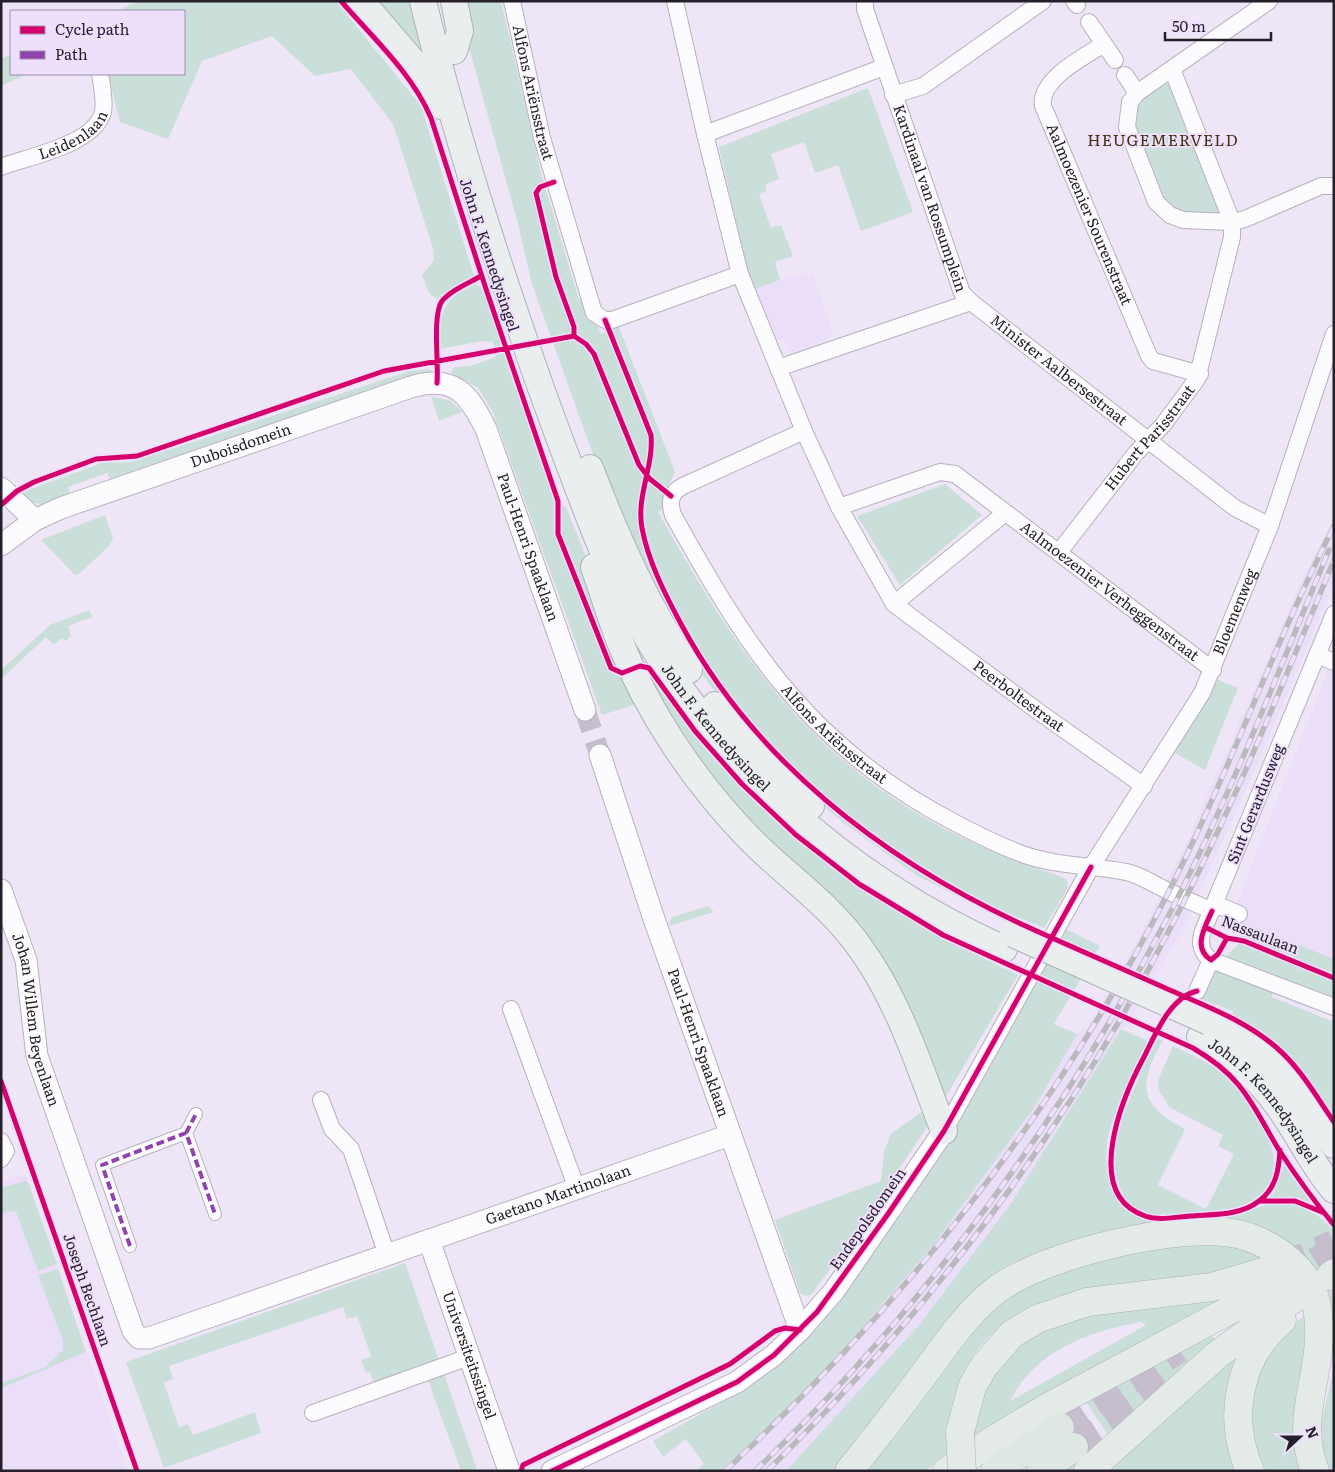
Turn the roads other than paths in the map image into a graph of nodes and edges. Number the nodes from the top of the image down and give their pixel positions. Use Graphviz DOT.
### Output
graph roads {
  1 [pos="361,1"];
  2 [pos="423,1"];
  3 [pos="441,1"];
  4 [pos="454,1"];
  5 [pos="512,1"];
  6 [pos="675,1"];
  7 [pos="865,1"];
  8 [pos="1043,1"];
  9 [pos="1270,1"];
  10 [pos="1089,22"];
  11 [pos="1104,44"];
  12 [pos="454,51"];
  13 [pos="1114,60"];
  14 [pos="884,67"];
  15 [pos="1172,69"];
  16 [pos="100,75"];
  17 [pos="1125,75"];
  18 [pos="1137,93"];
  19 [pos="893,95"];
  20 [pos="458,131"];
  21 [pos="704,134"];
  22 [pos="1,166"];
  23 [pos="1334,186"];
  24 [pos="1232,222"];
  25 [pos="740,274"];
  26 [pos="971,302"];
  27 [pos="1334,334"];
  28 [pos="778,368"];
  29 [pos="1200,374"];
  30 [pos="460,390"];
  31 [pos="804,431"];
  32 [pos="1148,441"];
  33 [pos="1,488"];
  34 [pos="1,502"];
  35 [pos="838,507"];
  36 [pos="1005,513"];
  37 [pos="590,519"];
  38 [pos="30,523"];
  39 [pos="1270,526"];
  40 [pos="1,546"];
  41 [pos="1059,552"];
  42 [pos="894,604"];
  43 [pos="1334,614"];
  44 [pos="1317,655"];
  45 [pos="1334,662"];
  46 [pos="1213,670"];
  47 [pos="585,710"];
  48 [pos="600,754"];
  49 [pos="1144,786"];
  50 [pos="1091,867"];
  51 [pos="1,890"];
  52 [pos="1213,908"];
  53 [pos="1239,914"];
  54 [pos="1009,942"];
  55 [pos="1211,960"];
  56 [pos="1197,991"];
  57 [pos="1334,1007"];
  58 [pos="511,1009"];
  59 [pos="1204,1029"];
  60 [pos="321,1100"];
  61 [pos="196,1114"];
  62 [pos="944,1131"];
  63 [pos="186,1133"];
  64 [pos="730,1135"];
  65 [pos="1,1141"];
  66 [pos="1334,1145"];
  67 [pos="69,1150"];
  68 [pos="1,1159"];
  69 [pos="577,1189"];
  70 [pos="1334,1190"];
  71 [pos="215,1214"];
  72 [pos="429,1240"];
  73 [pos="130,1246"];
  74 [pos="387,1255"];
  75 [pos="1294,1286"];
  76 [pos="800,1330"];
  77 [pos="150,1338"];
  78 [pos="470,1358"];
  79 [pos="313,1414"];
  80 [pos="509,1471"];
  81 [pos="552,1471"];
  82 [pos="849,1471"];
  83 [pos="948,1471"];
  84 [pos="962,1471"];
  85 [pos="995,1471"];
  86 [pos="1041,1471"];
  87 [pos="1088,1471"];
  88 [pos="1250,1471"];
  89 [pos="1315,1471"];
  1 -- 20 [label="main road"];
  2 -- 20 [label="main road, John F. Kennedysingel"];
  3 -- 12 [label="main road, John F. Kennedysingel"];
  4 -- 12 [label="main road"];
  5 -- 25 [label="street, Alfons Ariënsstraat"];
  6 -- 21 [label="street"];
  7 -- 14 [label="street, Kardinaal van Rossumplein"];
  8 -- 19 [label="street"];
  9 -- 15 [label="street"];
  10 -- 11 [label="street"];
  11 -- 13 [label="street"];
  11 -- 29 [label="street, Aalmoezenier Sourenstraat"];
  12 -- 54 [label="main road, John F. Kennedysingel"];
  14 -- 19 [label="street, Kardinaal van Rossumplein"];
  14 -- 21 [label="street"];
  15 -- 18 [label="street"];
  15 -- 24 [label="street"];
  16 -- 22 [label="street, Leidenlaan"];
  17 -- 18 [label="street"];
  18 -- 24 [label="street"];
  19 -- 26 [label="street, Kardinaal van Rossumplein"];
  20 -- 37 [label="main road, John F. Kennedysingel"];
  21 -- 25 [label="street"];
  23 -- 24 [label="street"];
  24 -- 29 [label="street, Hubert Parisstraat"];
  25 -- 28 [label="street"];
  26 -- 28 [label="street, Kardinaal van Rossumplein"];
  26 -- 32 [label="street, Minister Aalbersestraat"];
  27 -- 39 [label="street, Bloemenweg"];
  28 -- 31 [label="street"];
  29 -- 32 [label="street, Hubert Parisstraat"];
  30 -- 38 [label="street, Duboisdomein"];
  30 -- 47 [label="street, Paul-Henri Spaaklaan"];
  31 -- 35 [label="street"];
  31 -- 50 [label="street, Alfons Ariënsstraat"];
  32 -- 39 [label="street, Minister Aalbersestraat"];
  32 -- 41 [label="street, Hubert Parisstraat"];
  33 -- 38 [label="street"];
  34 -- 38 [label="street"];
  35 -- 36 [label="street, Aalmoezenier Verheggenstraat"];
  35 -- 42 [label="street"];
  36 -- 41 [label="street, Aalmoezenier Verheggenstraat"];
  36 -- 42 [label="street"];
  37 -- 54 [label="main road, John F. Kennedysingel"];
  37 -- 62 [label="main road"];
  38 -- 40 [label="street, Duboisdomein"];
  39 -- 46 [label="street, Bloemenweg"];
  41 -- 46 [label="street, Aalmoezenier Verheggenstraat"];
  42 -- 49 [label="street, Peerboltestraat"];
  43 -- 44 [label="street, Sint Gerardusweg"];
  44 -- 45 [label="street"];
  44 -- 52 [label="street, Sint Gerardusweg"];
  46 -- 49 [label="street, Bloemenweg"];
  48 -- 64 [label="street, Paul-Henri Spaaklaan"];
  49 -- 50 [label="street, Bloemenweg"];
  50 -- 52 [label="street, Alfons Ariënsstraat"];
  50 -- 62 [label="street, Endepolsdomein"];
  51 -- 67 [label="street, Johan Willem Beyenlaan"];
  52 -- 53 [label="street, Alfons Ariënsstraat"];
  52 -- 55 [label="street, Sint Gerardusweg"];
  54 -- 59 [label="main road, John F. Kennedysingel"];
  55 -- 56 [label="street"];
  55 -- 57 [label="street"];
  58 -- 69 [label="street"];
  59 -- 66 [label="main road, John F. Kennedysingel"];
  59 -- 70 [label="main road, John F. Kennedysingel"];
  60 -- 74 [label="street"];
  61 -- 63 [label="street"];
  62 -- 76 [label="street, Endepolsdomein"];
  63 -- 71 [label="street"];
  63 -- 73 [label="street"];
  64 -- 69 [label="street, Gaetano Martinolaan"];
  64 -- 76 [label="street, Paul-Henri Spaaklaan"];
  65 -- 68 [label="street"];
  67 -- 77 [label="street, Joseph Bechlaan"];
  69 -- 72 [label="street, Gaetano Martinolaan"];
  72 -- 74 [label="street, Gaetano Martinolaan"];
  72 -- 78 [label="street, Universiteitssingel"];
  74 -- 77 [label="street, Gaetano Martinolaan"];
  75 -- 83 [label="highway"];
  75 -- 84 [label="highway, bridge"];
  75 -- 87 [label="highway"];
  75 -- 88 [label="highway"];
  76 -- 81 [label="street, Endepolsdomein"];
  78 -- 79 [label="street"];
  78 -- 80 [label="street, Universiteitssingel"];
  82 -- 89 [label="highway"];
  85 -- 86 [label="highway"];
}
